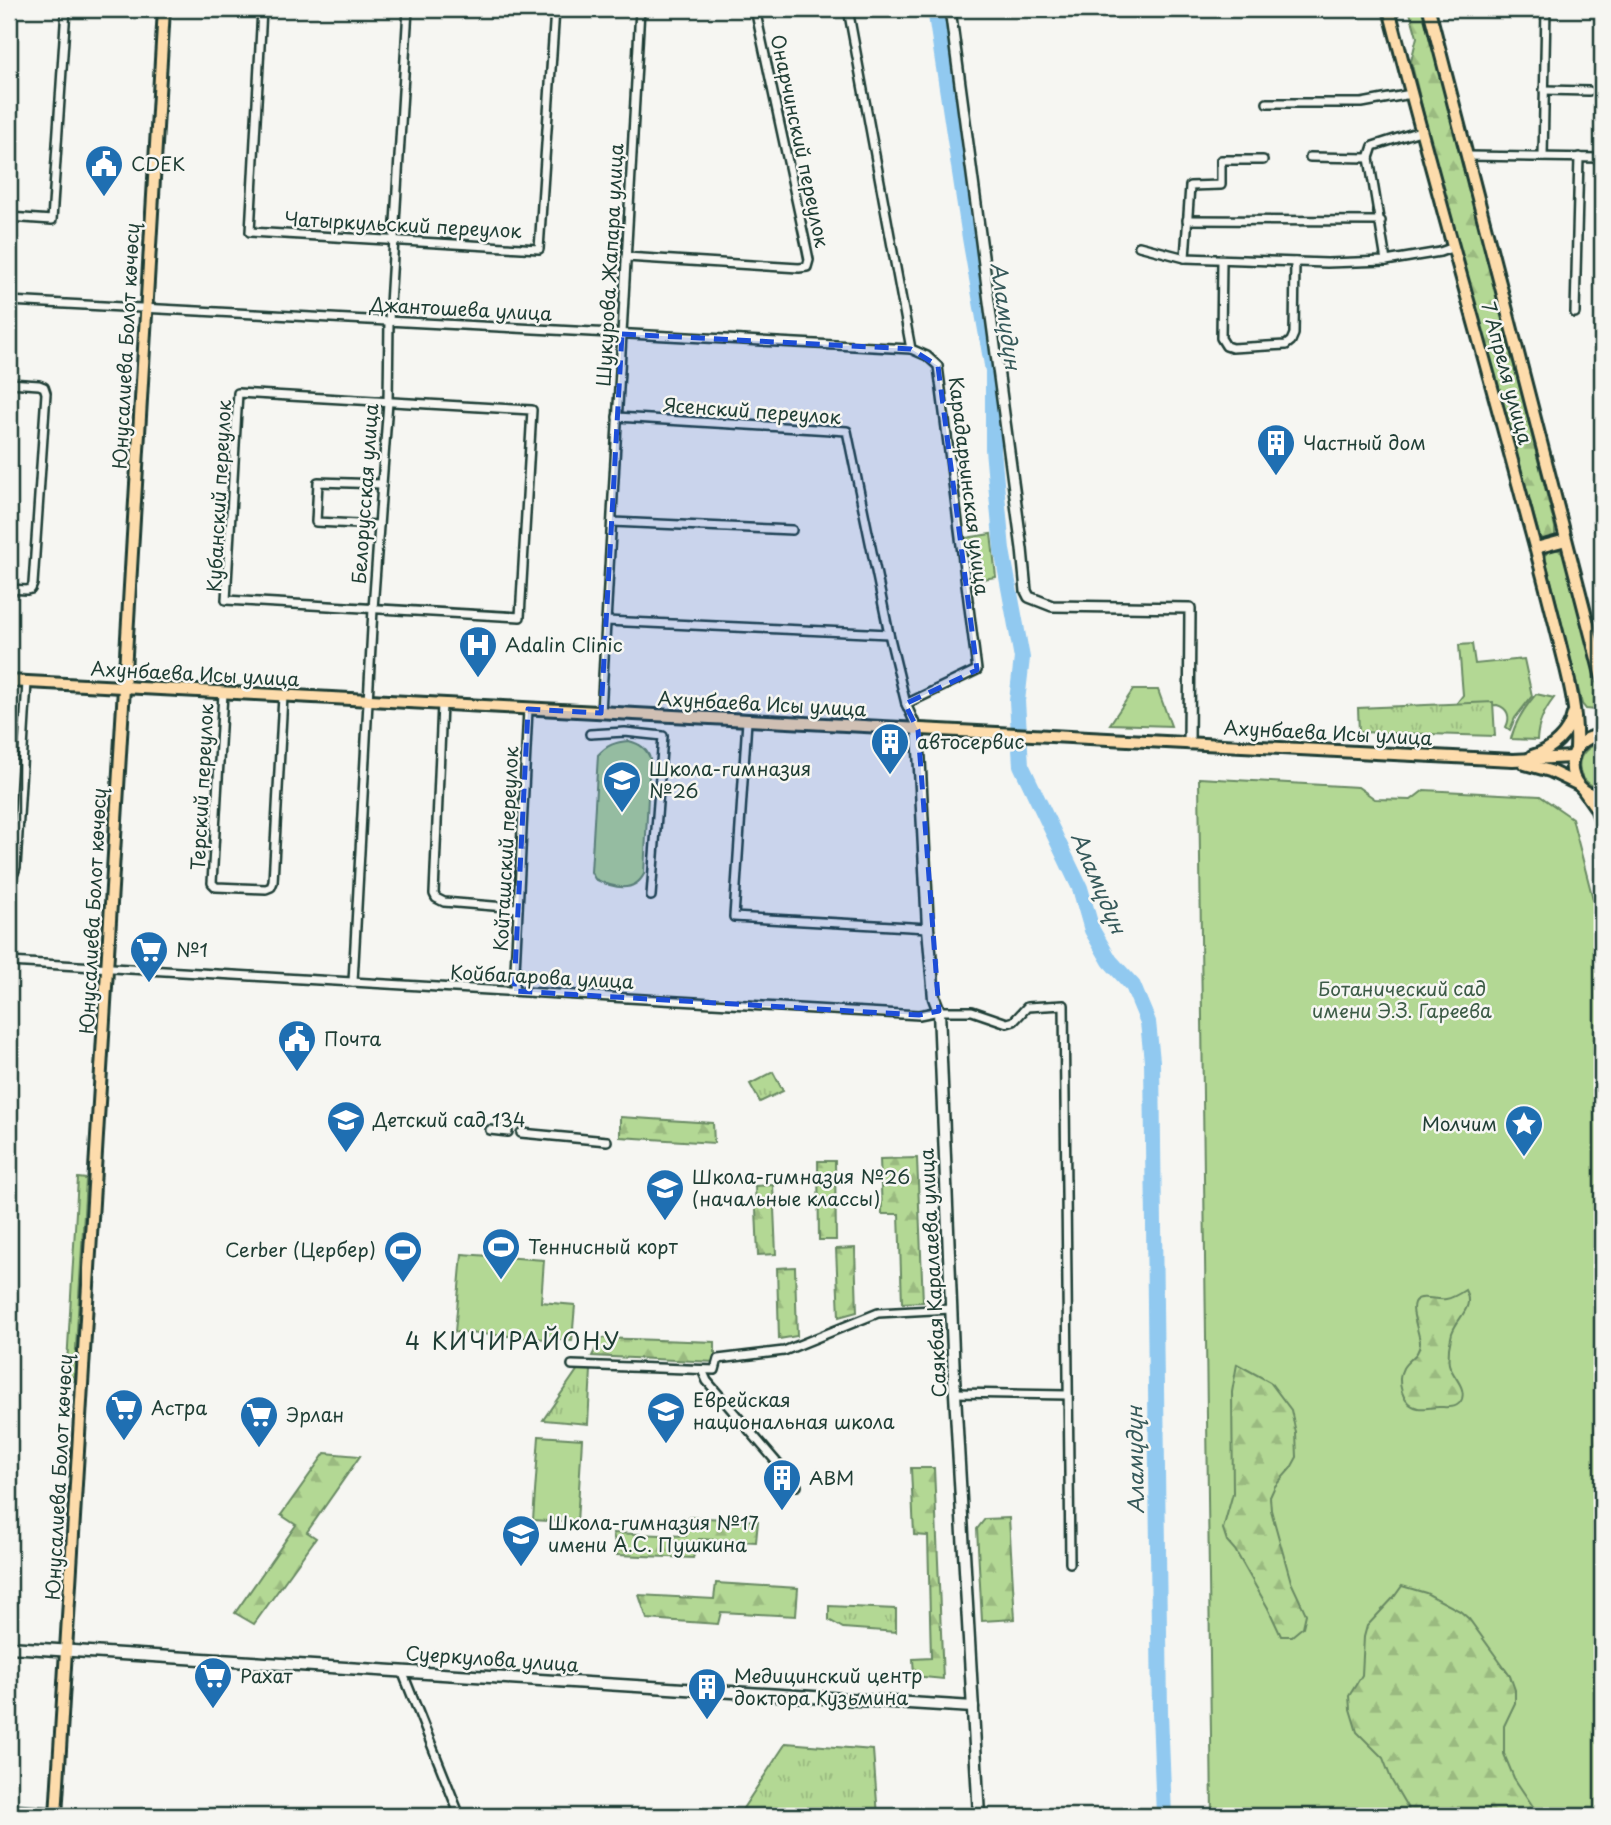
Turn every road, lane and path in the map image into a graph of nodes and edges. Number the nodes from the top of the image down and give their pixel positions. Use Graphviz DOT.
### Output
graph roads {
  1 [pos="65,9"];
  2 [pos="164,9"];
  3 [pos="262,9"];
  4 [pos="408,9"];
  5 [pos="555,9"];
  6 [pos="640,9"];
  7 [pos="755,9"];
  8 [pos="848,9"];
  9 [pos="950,9"];
  10 [pos="1389,9"];
  11 [pos="1429,9"];
  12 [pos="1546,9"];
  13 [pos="1544,90"];
  14 [pos="1589,91"];
  15 [pos="1411,93"];
  16 [pos="1267,103"];
  17 [pos="1420,131"];
  18 [pos="1467,156"];
  19 [pos="1310,157"];
  20 [pos="1543,157"];
  21 [pos="1579,157"];
  22 [pos="1369,158"];
  23 [pos="1602,158"];
  24 [pos="1263,160"];
  25 [pos="9,217"];
  26 [pos="1187,220"];
  27 [pos="1381,221"];
  28 [pos="394,241"];
  29 [pos="1139,246"];
  30 [pos="1454,247"];
  31 [pos="626,257"];
  32 [pos="1185,258"];
  33 [pos="1222,260"];
  34 [pos="1386,261"];
  35 [pos="1295,262"];
  36 [pos="9,301"];
  37 [pos="145,309"];
  38 [pos="1575,313"];
  39 [pos="388,321"];
  40 [pos="622,334"];
  41 [pos="911,349"];
  42 [pos="9,383"];
  43 [pos="388,402"];
  44 [pos="617,417"];
  45 [pos="382,484"];
  46 [pos="611,522"];
  47 [pos="379,525"];
  48 [pos="792,530"];
  49 [pos="1566,540"];
  50 [pos="1536,548"];
  51 [pos="9,589"];
  52 [pos="373,609"];
  53 [pos="606,621"];
  54 [pos="889,634"];
  55 [pos="1602,678"];
  56 [pos="9,681"];
  57 [pos="27,682"];
  58 [pos="124,688"];
  59 [pos="223,693"];
  60 [pos="283,696"];
  61 [pos="368,701"];
  62 [pos="906,704"];
  63 [pos="442,705"];
  64 [pos="1575,707"];
  65 [pos="528,709"];
  66 [pos="601,713"];
  67 [pos="747,721"];
  68 [pos="918,730"];
  69 [pos="590,734"];
  70 [pos="1602,735"];
  71 [pos="1189,744"];
  72 [pos="1574,753"];
  73 [pos="1513,760"];
  74 [pos="1581,788"];
  75 [pos="1602,797"];
  76 [pos="1602,824"];
  77 [pos="9,876"];
  78 [pos="651,896"];
  79 [pos="518,908"];
  80 [pos="928,929"];
  81 [pos="9,962"];
  82 [pos="107,968"];
  83 [pos="353,982"];
  84 [pos="514,992"];
  85 [pos="939,1011"];
  86 [pos="490,1130"];
  87 [pos="508,1132"];
  88 [pos="521,1133"];
  89 [pos="607,1141"];
  90 [pos="951,1309"];
  91 [pos="572,1365"];
  92 [pos="702,1370"];
  93 [pos="956,1393"];
  94 [pos="1068,1395"];
  95 [pos="797,1486"];
  96 [pos="1070,1563"];
  97 [pos="9,1647"];
  98 [pos="66,1650"];
  99 [pos="402,1671"];
  100 [pos="973,1707"];
  101 [pos="9,1809"];
  102 [pos="56,1814"];
  103 [pos="460,1816"];
  104 [pos="979,1816"];
  1 -- 25 [label="street"];
  2 -- 37 [label="main road, Юнусалиева Болот көчөсү"];
  3 -- 28 [label="street, Чатыркульский переулок"];
  4 -- 28 [label="street, Белорусская улица"];
  5 -- 28 [label="street, Чатыркульский переулок"];
  6 -- 31 [label="street, Шукурова Жапара улица"];
  7 -- 31 [label="street, Онарчинский переулок"];
  8 -- 41 [label="street"];
  9 -- 71 [label="street"];
  10 -- 15 [label="main road, 7 Апреля улица"];
  11 -- 18 [label="main road, 7 Апреля улица"];
  12 -- 13 [label="street"];
  13 -- 14 [label="street"];
  13 -- 20 [label="street"];
  15 -- 16 [label="street"];
  15 -- 17 [label="main road, 7 Апреля улица"];
  17 -- 22 [label="street"];
  17 -- 30 [label="main road, 7 Апреля улица"];
  18 -- 20 [label="street"];
  18 -- 49 [label="main road, 7 Апреля улица"];
  19 -- 22 [label="street"];
  20 -- 21 [label="street"];
  21 -- 23 [label="street"];
  21 -- 38 [label="street"];
  22 -- 27 [label="street"];
  24 -- 26 [label="street"];
  26 -- 27 [label="street"];
  26 -- 32 [label="street"];
  27 -- 34 [label="street"];
  28 -- 39 [label="street, Белорусская улица"];
  29 -- 32 [label="street"];
  30 -- 34 [label="street"];
  30 -- 50 [label="main road, 7 Апреля улица"];
  31 -- 40 [label="street, Шукурова Жапара улица"];
  32 -- 33 [label="street"];
  33 -- 35 [label="street"];
  33 -- 35 [label="street"];
  34 -- 35 [label="street"];
  36 -- 37 [label="street, Джантошева улица"];
  37 -- 39 [label="street, Джантошева улица"];
  37 -- 58 [label="main road, Юнусалиева Болот көчөсү"];
  39 -- 40 [label="street, Джантошева улица"];
  39 -- 43 [label="street, Белорусская улица"];
  40 -- 41 [label="street, Джантошева улица"];
  40 -- 44 [label="street, Шукурова Жапара улица"];
  41 -- 62 [label="street, Карадарьинская улица"];
  42 -- 51 [label="street"];
  43 -- 45 [label="street, Белорусская улица"];
  43 -- 52 [label="street, Кубанский переулок"];
  43 -- 52 [label="street, Кубанский переулок"];
  44 -- 46 [label="street, Шукурова Жапара улица"];
  44 -- 54 [label="street, Ясенский переулок"];
  45 -- 47 [label="street, Белорусская улица"];
  45 -- 47 [label="street"];
  46 -- 48 [label="street"];
  46 -- 53 [label="street, Шукурова Жапара улица"];
  47 -- 52 [label="street, Белорусская улица"];
  49 -- 50 [label="main road"];
  49 -- 55 [label="main road, 7 Апреля улица"];
  50 -- 64 [label="main road, 7 Апреля улица"];
  52 -- 61 [label="street, Белорусская улица"];
  53 -- 54 [label="street"];
  53 -- 66 [label="street, Шукурова Жапара улица"];
  54 -- 62 [label="street, Ясенский переулок"];
  56 -- 57 [label="main road, Ахунбаева Исы улица"];
  57 -- 58 [label="main road, Ахунбаева Исы улица"];
  57 -- 77 [label="street"];
  58 -- 59 [label="main road, Ахунбаева Исы улица"];
  58 -- 82 [label="main road, Юнусалиева Болот көчөсү"];
  59 -- 60 [label="main road, Ахунбаева Исы улица"];
  59 -- 60 [label="street, Терский переулок"];
  60 -- 61 [label="main road, Ахунбаева Исы улица"];
  61 -- 63 [label="main road, Ахунбаева Исы улица"];
  61 -- 83 [label="street, Белорусская улица"];
  62 -- 68 [label="street"];
  63 -- 65 [label="main road, Ахунбаева Исы улица"];
  63 -- 79 [label="street"];
  64 -- 72 [label="main road, 7 Апреля улица"];
  64 -- 73 [label="main road"];
  65 -- 66 [label="main road, Ахунбаева Исы улица"];
  65 -- 79 [label="street, Койташский переулок"];
  66 -- 67 [label="main road, Ахунбаева Исы улица"];
  67 -- 68 [label="main road, Ахунбаева Исы улица"];
  67 -- 80 [label="street"];
  68 -- 71 [label="main road, Ахунбаева Исы улица"];
  68 -- 80 [label="main road, Саякбая Каралаева улица"];
  69 -- 78 [label="street"];
  70 -- 72 [label="main road"];
  71 -- 73 [label="main road, Ахунбаева Исы улица"];
  72 -- 73 [label="main road, Ахунбаева Исы улица"];
  72 -- 74 [label="main road, 7 Апреля улица"];
  73 -- 74 [label="main road, Ахунбаева Исы улица"];
  74 -- 75 [label="main road, Ахунбаева Исы улица"];
  74 -- 76 [label="main road"];
  79 -- 84 [label="street, Койташский переулок"];
  80 -- 85 [label="main road, Саякбая Каралаева улица"];
  81 -- 82 [label="street, Койбагарова улица"];
  82 -- 83 [label="street, Койбагарова улица"];
  82 -- 98 [label="main road, Юнусалиева Болот көчөсү"];
  83 -- 84 [label="street, Койбагарова улица"];
  84 -- 85 [label="street, Койбагарова улица"];
  85 -- 90 [label="main road, Саякбая Каралаева улица"];
  85 -- 94 [label="street, Койбагарова улица"];
  86 -- 87 [label="street"];
  88 -- 89 [label="street"];
  90 -- 92 [label="street"];
  90 -- 93 [label="main road, Саякбая Каралаева улица"];
  91 -- 92 [label="street"];
  92 -- 95 [label="street"];
  93 -- 94 [label="street"];
  93 -- 100 [label="main road, Саякбая Каралаева улица"];
  94 -- 96 [label="street"];
  97 -- 98 [label="main road, Суеркулова улица"];
  98 -- 99 [label="main road, Суеркулова улица"];
  98 -- 102 [label="main road, Юнусалиева Болот көчөсү"];
  99 -- 100 [label="main road, Суеркулова улица"];
  99 -- 103 [label="street"];
  100 -- 104 [label="main road, Саякбая Каралаева улица"];
  101 -- 102 [label="street"];
}
